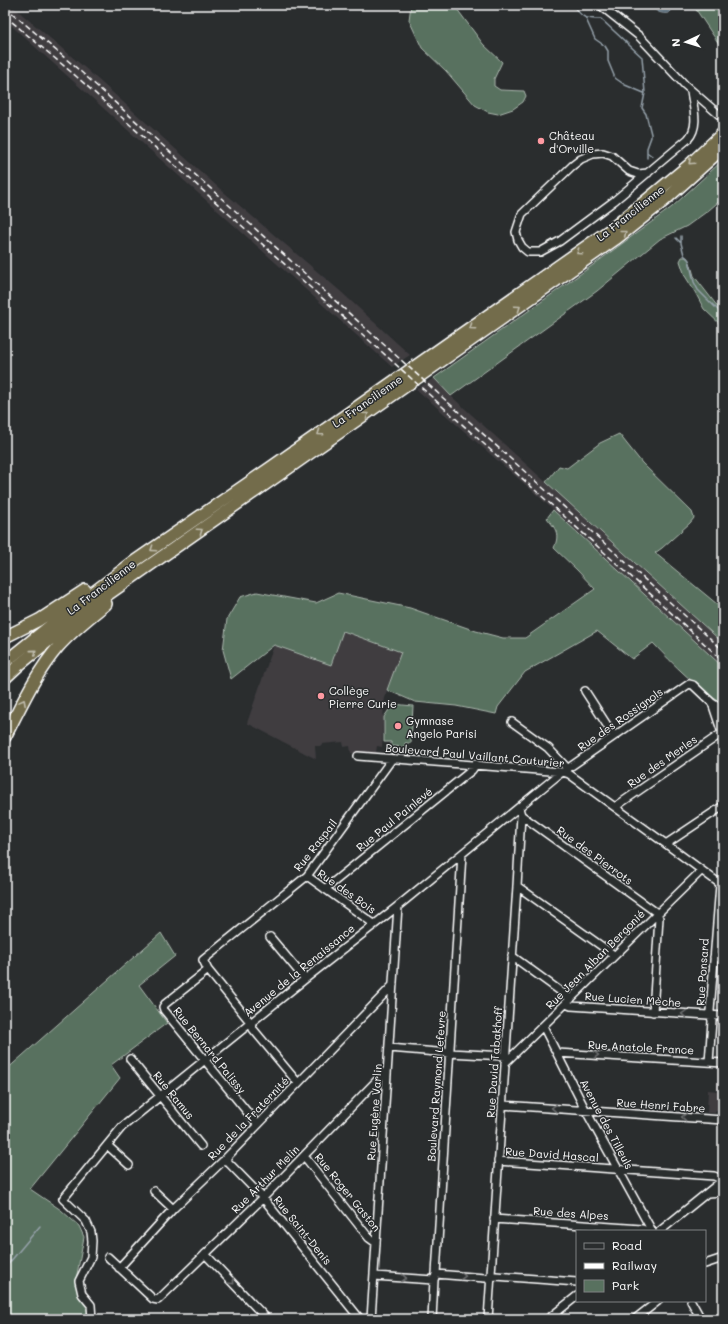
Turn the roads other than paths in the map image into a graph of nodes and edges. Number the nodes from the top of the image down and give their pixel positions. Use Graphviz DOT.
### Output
graph roads {
  1 [pos="600,5"];
  2 [pos="691,91"];
  3 [pos="723,118"];
  4 [pos="721,134"];
  5 [pos="723,148"];
  6 [pos="648,173"];
  7 [pos="168,554"];
  8 [pos="132,563"];
  9 [pos="5,637"];
  10 [pos="5,662"];
  11 [pos="5,678"];
  12 [pos="585,691"];
  13 [pos="712,703"];
  14 [pos="723,710"];
  15 [pos="512,722"];
  16 [pos="722,735"];
  17 [pos="614,736"];
  18 [pos="5,737"];
  19 [pos="358,756"];
  20 [pos="392,759"];
  21 [pos="476,764"];
  22 [pos="565,770"];
  23 [pos="723,806"];
  24 [pos="615,808"];
  25 [pos="520,811"];
  26 [pos="666,844"];
  27 [pos="462,854"];
  28 [pos="701,871"];
  29 [pos="307,876"];
  30 [pos="722,885"];
  31 [pos="517,886"];
  32 [pos="325,889"];
  33 [pos="398,906"];
  34 [pos="657,913"];
  35 [pos="374,924"];
  36 [pos="270,936"];
  37 [pos="614,955"];
  38 [pos="512,956"];
  39 [pos="714,957"];
  40 [pos="723,958"];
  41 [pos="208,970"];
  42 [pos="305,979"];
  43 [pos="393,985"];
  44 [pos="568,1002"];
  45 [pos="653,1012"];
  46 [pos="711,1016"];
  47 [pos="723,1016"];
  48 [pos="251,1023"];
  49 [pos="543,1026"];
  50 [pos="389,1048"];
  51 [pos="449,1053"];
  52 [pos="557,1053"];
  53 [pos="130,1059"];
  54 [pos="506,1059"];
  55 [pos="205,1060"];
  56 [pos="709,1062"];
  57 [pos="723,1063"];
  58 [pos="387,1070"];
  59 [pos="298,1083"];
  60 [pos="161,1096"];
  61 [pos="502,1105"];
  62 [pos="586,1111"];
  63 [pos="723,1120"];
  64 [pos="257,1124"];
  65 [pos="107,1146"];
  66 [pos="201,1146"];
  67 [pos="304,1156"];
  68 [pos="225,1159"];
  69 [pos="498,1161"];
  70 [pos="128,1166"];
  71 [pos="619,1170"];
  72 [pos="723,1180"];
  73 [pos="154,1191"];
  74 [pos="723,1192"];
  75 [pos="708,1193"];
  76 [pos="263,1198"];
  77 [pos="173,1209"];
  78 [pos="494,1219"];
  79 [pos="644,1230"];
  80 [pos="651,1230"];
  81 [pos="661,1230"];
  82 [pos="376,1243"];
  83 [pos="205,1254"];
  84 [pos="108,1257"];
  85 [pos="723,1258"];
  86 [pos="706,1264"];
  87 [pos="119,1268"];
  88 [pos="374,1276"];
  89 [pos="435,1277"];
  90 [pos="490,1277"];
  91 [pos="576,1282"];
  92 [pos="576,1297"];
  93 [pos="657,1302"];
  94 [pos="692,1302"];
  95 [pos="92,1319"];
  96 [pos="267,1319"];
  97 [pos="360,1319"];
  98 [pos="371,1319"];
  99 [pos="432,1319"];
  100 [pos="488,1319"];
  101 [pos="548,1319"];
  102 [pos="635,1319"];
  103 [pos="701,1319"];
  1 -- 2 [label="street"];
  2 -- 3 [label="street"];
  2 -- 6 [label="street"];
  4 -- 8 [label="highway, La Francilienne, one-way"];
  7 -- 5 [label="highway, La Francilienne, one-way"];
  6 -- 6 [label="street"];
  11 -- 7 [label="highway, La Francilienne, one-way"];
  18 -- 7 [label="highway, one-way"];
  8 -- 9 [label="highway"];
  8 -- 10 [label="highway, La Francilienne"];
  12 -- 17 [label="street"];
  13 -- 14 [label="street"];
  13 -- 16 [label="street"];
  13 -- 17 [label="street, Rue des Rossignols"];
  15 -- 22 [label="street"];
  16 -- 24 [label="street, Rue des Merles"];
  17 -- 22 [label="street, Rue des Rossignols"];
  19 -- 20 [label="street, Boulevard Paul Vaillant Couturier"];
  20 -- 21 [label="street, Boulevard Paul Vaillant Couturier"];
  20 -- 29 [label="street, Rue Raspail"];
  21 -- 22 [label="street, Boulevard Paul Vaillant Couturier"];
  21 -- 32 [label="street, Rue Paul Painlevé"];
  22 -- 24 [label="street, Boulevard Paul Vaillant Couturier"];
  22 -- 25 [label="street, Avenue de la Renaissance"];
  23 -- 26 [label="street"];
  24 -- 26 [label="street, Boulevard Paul Vaillant Couturier"];
  25 -- 27 [label="street, Avenue de la Renaissance"];
  25 -- 31 [label="street, Rue David Tabakhoff"];
  25 -- 34 [label="street, Rue des Pierrots"];
  26 -- 28 [label="street, Boulevard Paul Vaillant Couturier"];
  27 -- 33 [label="street, Avenue de la Renaissance"];
  27 -- 51 [label="street, Boulevard Raymond Lefevre"];
  28 -- 30 [label="street, Boulevard Paul Vaillant Couturier"];
  28 -- 34 [label="street, Rue Jean Alban Bergonié"];
  29 -- 32 [label="street, Rue des Bois"];
  29 -- 41 [label="street, Rue Raspail"];
  30 -- 39 [label="street, Rue Ponsard"];
  31 -- 37 [label="street"];
  31 -- 38 [label="street, Rue David Tabakhoff"];
  32 -- 35 [label="street, Rue des Bois"];
  33 -- 35 [label="street, Avenue de la Renaissance"];
  33 -- 43 [label="street, Rue Eugène Varlin"];
  34 -- 37 [label="street, Rue Jean Alban Bergonié"];
  34 -- 45 [label="street"];
  35 -- 42 [label="street, Avenue de la Renaissance"];
  36 -- 42 [label="street"];
  37 -- 44 [label="street, Rue Jean Alban Bergonié"];
  38 -- 44 [label="street"];
  38 -- 54 [label="street, Rue David Tabakhoff"];
  39 -- 40 [label="street"];
  39 -- 46 [label="street, Rue Ponsard"];
  41 -- 48 [label="street"];
  41 -- 55 [label="street, Rue Bernard Palissy"];
  42 -- 48 [label="street, Avenue de la Renaissance"];
  43 -- 50 [label="street, Rue Eugène Varlin"];
  43 -- 59 [label="street, Rue de la Fraternité"];
  44 -- 45 [label="street, Rue Lucien Mèche"];
  44 -- 49 [label="street, Rue Jean Alban Bergonié"];
  46 -- 45 [label="street, Rue Lucien Mèche, one-way"];
  46 -- 47 [label="street, Rue Lucien Mèche"];
  46 -- 56 [label="street, Rue Ponsard"];
  48 -- 55 [label="street, Avenue de la Renaissance"];
  48 -- 59 [label="street"];
  49 -- 52 [label="street, Avenue des Tilleuls"];
  49 -- 54 [label="street, Rue Jean Alban Bergonié"];
  50 -- 51 [label="street"];
  50 -- 58 [label="street, Rue Eugène Varlin"];
  51 -- 54 [label="street"];
  51 -- 89 [label="street, Boulevard Raymond Lefevre"];
  52 -- 56 [label="street, Rue Anatole France, one-way"];
  52 -- 62 [label="street, Avenue des Tilleuls"];
  53 -- 60 [label="street, Rue Ramus"];
  54 -- 61 [label="street, Rue David Tabakhoff"];
  55 -- 60 [label="street, Avenue de la Renaissance"];
  55 -- 64 [label="street, Rue Bernard Palissy"];
  56 -- 57 [label="street, Rue Anatole France"];
  58 -- 67 [label="street, Rue Arthur Melin"];
  58 -- 82 [label="street, Rue Eugène Varlin"];
  59 -- 64 [label="street, Rue de la Fraternité"];
  60 -- 65 [label="street, Avenue de la Renaissance"];
  60 -- 66 [label="street, Rue Ramus"];
  62 -- 61 [label="street, Rue Henri Fabre, one-way"];
  61 -- 69 [label="street, Rue David Tabakhoff"];
  63 -- 62 [label="street, Rue Henri Fabre, one-way"];
  62 -- 71 [label="street, Avenue des Tilleuls"];
  64 -- 68 [label="street, Rue de la Fraternité"];
  65 -- 70 [label="street"];
  65 -- 95 [label="street, Avenue de la Renaissance"];
  67 -- 76 [label="street, Rue Arthur Melin"];
  67 -- 82 [label="street, Rue Roger Gaston"];
  68 -- 76 [label="street, Rue Saint-Denis"];
  68 -- 77 [label="street, Rue de la Fraternité"];
  69 -- 71 [label="street, Rue David Hascal"];
  69 -- 78 [label="street, Rue David Tabakhoff"];
  71 -- 72 [label="street, Rue David Hascal"];
  71 -- 80 [label="street, Avenue des Tilleuls"];
  72 -- 75 [label="street"];
  73 -- 77 [label="street"];
  74 -- 75 [label="street"];
  75 -- 81 [label="street"];
  76 -- 83 [label="street, Rue Arthur Melin"];
  76 -- 97 [label="street, Rue Saint-Denis"];
  77 -- 87 [label="street, Rue de la Fraternité"];
  78 -- 79 [label="street, Rue des Alpes"];
  78 -- 90 [label="street, Rue David Tabakhoff"];
  82 -- 88 [label="street, Rue Eugène Varlin"];
  83 -- 87 [label="street, Rue Arthur Melin"];
  83 -- 96 [label="street, one-way"];
  84 -- 87 [label="street"];
  85 -- 86 [label="street"];
  88 -- 89 [label="street, one-way"];
  88 -- 98 [label="street, Rue Eugène Varlin"];
  89 -- 90 [label="street, one-way"];
  89 -- 99 [label="street, Boulevard Raymond Lefevre"];
  90 -- 91 [label="street"];
  90 -- 100 [label="street, Rue David Tabakhoff"];
  92 -- 101 [label="street"];
  93 -- 102 [label="street"];
  94 -- 103 [label="street"];
}
